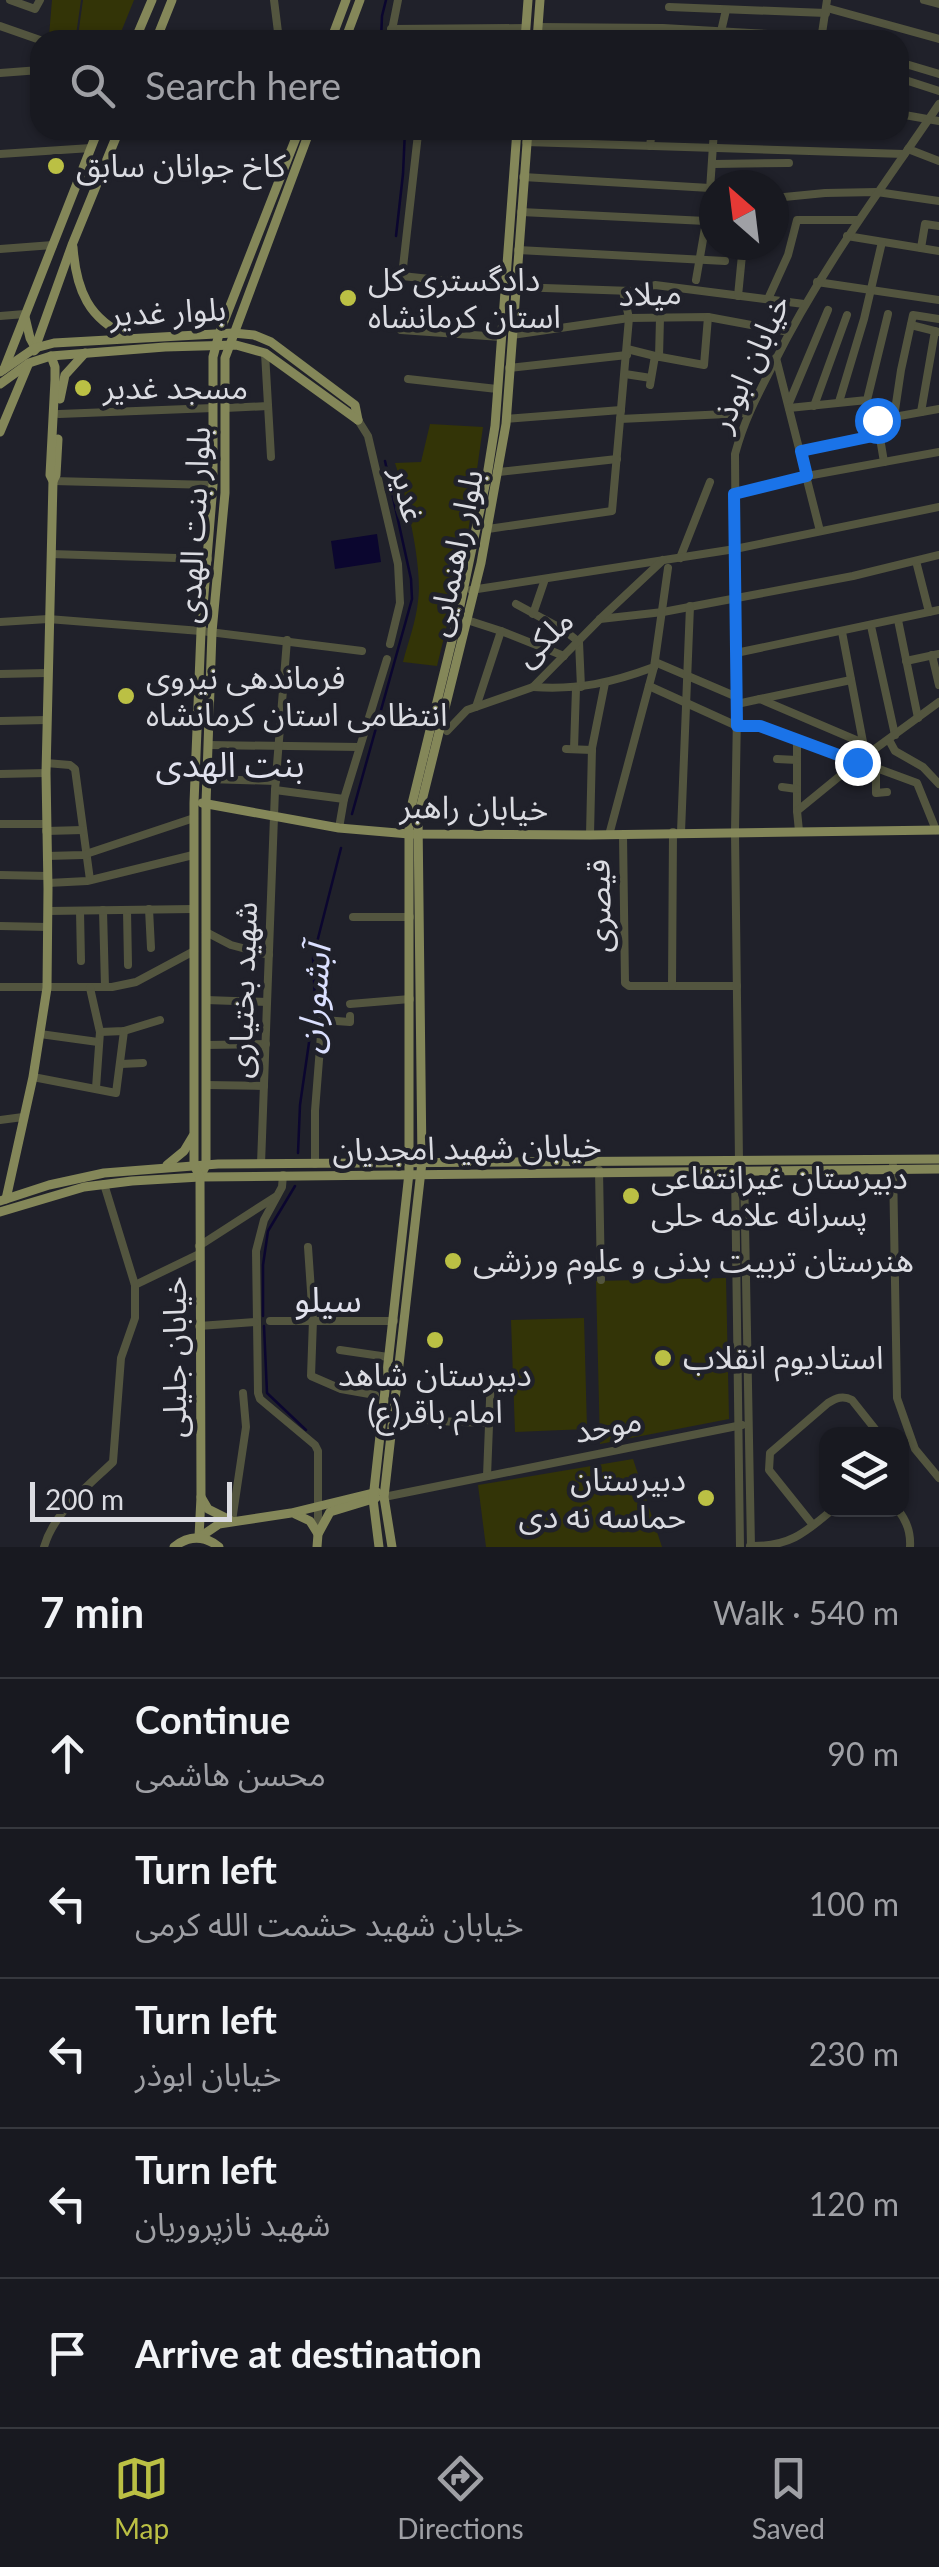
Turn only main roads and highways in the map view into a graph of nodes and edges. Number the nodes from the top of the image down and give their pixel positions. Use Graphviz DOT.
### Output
graph roads {
  1 [pos="152,0"];
  2 [pos="172,0"];
  3 [pos="346,0"];
  4 [pos="360,0"];
  5 [pos="528,0"];
  6 [pos="540,0"];
  7 [pos="139,30"];
  8 [pos="160,30"];
  9 [pos="336,30"];
  10 [pos="349,30"];
  11 [pos="526,30"];
  12 [pos="537,30"];
  13 [pos="94,140"];
  14 [pos="115,140"];
  15 [pos="295,140"];
  16 [pos="306,140"];
  17 [pos="516,140"];
  18 [pos="526,140"];
  19 [pos="72,245"];
  20 [pos="510,287"];
  21 [pos="25,314"];
  22 [pos="233,332"];
  23 [pos="219,334"];
  24 [pos="506,336"];
  25 [pos="132,338"];
  26 [pos="215,346"];
  27 [pos="228,346"];
  28 [pos="35,348"];
  29 [pos="85,352"];
  30 [pos="50,356"];
  31 [pos="29,363"];
  32 [pos="2,370"];
  33 [pos="0,383"];
  34 [pos="0,432"];
  35 [pos="53,481"];
  36 [pos="469,590"];
  37 [pos="207,631"];
  38 [pos="194,803"];
  39 [pos="206,803"];
  40 [pos="938,830"];
  41 [pos="414,834"];
  42 [pos="194,1026"];
  43 [pos="206,1026"];
  44 [pos="194,1134"];
  45 [pos="939,1160"];
  46 [pos="206,1164"];
  47 [pos="194,1165"];
  48 [pos="893,1165"];
  49 [pos="165,1167"];
  50 [pos="415,1168"];
  51 [pos="939,1169"];
  52 [pos="200,1176"];
  53 [pos="3,1200"];
  54 [pos="0,1212"];
  55 [pos="379,1495"];
  56 [pos="201,1496"];
  57 [pos="292,1513"];
  58 [pos="232,1521"];
  59 [pos="318,1534"];
  60 [pos="199,1537"];
  61 [pos="378,1545"];
  62 [pos="174,1547"];
  63 [pos="220,1547"];
  64 [pos="318,1547"];
  65 [pos="392,1547"];
  1 -- 7 [label="main road"];
  2 -- 8 [label="main road"];
  3 -- 9 [label="main road"];
  4 -- 10 [label="main road"];
  5 -- 11 [label="main road"];
  6 -- 12 [label="main road"];
  13 -- 21 [label="main road"];
  14 -- 19 [label="main road"];
  15 -- 23 [label="main road, بلوار بنت الهدی"];
  16 -- 22 [label="main road, بلوار بنت الهدی"];
  17 -- 20 [label="main road, بلوار راهنمایی"];
  18 -- 20 [label="main road, بلوار راهنمایی"];
  19 -- 25 [label="main road"];
  19 -- 28 [label="main road"];
  20 -- 24 [label="main road, بلوار راهنمایی"];
  21 -- 28 [label="main road"];
  21 -- 32 [label="main road"];
  22 -- 23 [label="main road, بلوار غدیر"];
  22 -- 27 [label="main road, بلوار بنت الهدی"];
  22 -- 27 [label="main road, بلوار غدیر"];
  23 -- 25 [label="main road, بلوار غدیر"];
  23 -- 26 [label="main road, بلوار بنت الهدی"];
  24 -- 36 [label="main road, بلوار راهنمایی"];
  24 -- 36 [label="main road, بلوار راهنمایی"];
  25 -- 28 [label="main road, بلوار غدیر"];
  26 -- 27 [label="main road, بلوار غدیر"];
  26 -- 29 [label="main road, بلوار غدیر"];
  26 -- 37 [label="main road, بلوار بنت الهدی"];
  27 -- 37 [label="main road, بلوار بنت الهدی"];
  28 -- 30 [label="main road"];
  28 -- 31 [label="main road"];
  28 -- 32 [label="main road"];
  29 -- 30 [label="main road, بلوار غدیر"];
  29 -- 35 [label="main road"];
  30 -- 31 [label="main road, بلوار غدیر"];
  30 -- 35 [label="main road"];
  31 -- 33 [label="main road"];
  31 -- 34 [label="main road"];
  32 -- 33 [label="main road"];
  35 -- 53 [label="main road"];
  36 -- 41 [label="main road, بلوار راهنمایی"];
  36 -- 41 [label="main road, بلوار راهنمایی"];
  37 -- 38 [label="main road, بلوار بنت الهدی"];
  37 -- 39 [label="main road, بلوار بنت الهدی"];
  38 -- 39 [label="main road, خیابان راهبر"];
  38 -- 42 [label="main road, بلوار بنت الهدی"];
  39 -- 41 [label="main road, خیابان راهبر"];
  39 -- 43 [label="main road, بلوار بنت الهدی"];
  40 -- 41 [label="main road, خیابان راهبر"];
  41 -- 50 [label="main road, بلوار راهنمایی"];
  41 -- 50 [label="main road, بلوار راهنمایی"];
  42 -- 43 [label="main road"];
  42 -- 44 [label="main road, بلوار بنت الهدی"];
  43 -- 46 [label="main road, بلوار بنت الهدی"];
  44 -- 47 [label="main road, بلوار بنت الهدی"];
  44 -- 49 [label="main road"];
  45 -- 48 [label="main road, خیابان شهید امجدیان"];
  46 -- 47 [label="main road, خیابان شهید امجدیان"];
  46 -- 50 [label="main road, خیابان شهید امجدیان"];
  46 -- 52 [label="main road, بلوار بنت الهدی"];
  47 -- 49 [label="main road, خیابان شهید امجدیان"];
  47 -- 52 [label="main road"];
  48 -- 50 [label="main road, خیابان شهید امجدیان"];
  48 -- 51 [label="main road, خیابان شهید امجدیان"];
  49 -- 53 [label="main road, خیابان شهید امجدیان"];
  50 -- 52 [label="main road, خیابان شهید امجدیان"];
  50 -- 55 [label="main road"];
  50 -- 55 [label="main road"];
  52 -- 54 [label="main road, خیابان شهید امجدیان"];
  52 -- 56 [label="main road, خیابان جلیلی"];
  55 -- 57 [label="main road"];
  55 -- 59 [label="main road"];
  55 -- 61 [label="main road"];
  55 -- 65 [label="main road"];
  56 -- 58 [label="main road"];
  56 -- 60 [label="main road, خیابان جلیلی"];
  57 -- 58 [label="main road"];
  57 -- 59 [label="main road"];
  58 -- 60 [label="main road"];
  59 -- 64 [label="main road"];
  60 -- 62 [label="main road"];
  60 -- 63 [label="main road"];
}
